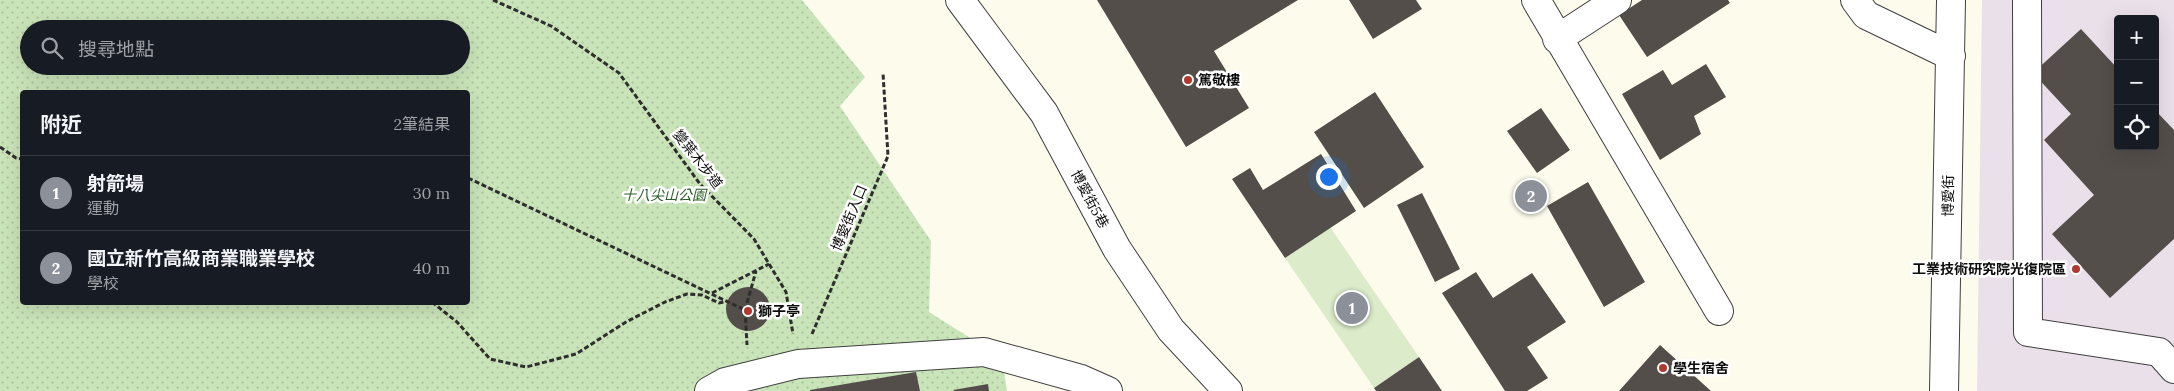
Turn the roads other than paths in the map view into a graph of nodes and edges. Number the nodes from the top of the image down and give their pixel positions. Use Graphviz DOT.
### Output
graph roads {
  1 [pos="960,0"];
  2 [pos="1536,0"];
  3 [pos="1618,0"];
  4 [pos="1855,0"];
  5 [pos="1951,0"];
  6 [pos="2028,0"];
  7 [pos="1557,39"];
  8 [pos="1951,56"];
  9 [pos="1719,311"];
  10 [pos="2169,353"];
  11 [pos="709,391"];
  12 [pos="1108,391"];
  13 [pos="1228,391"];
  14 [pos="1944,391"];
  1 -- 13 [label="street, 博愛街5巷"];
  2 -- 7 [label="street"];
  3 -- 7 [label="street"];
  4 -- 8 [label="street"];
  5 -- 8 [label="street, 博愛街"];
  6 -- 10 [label="street"];
  7 -- 9 [label="street"];
  8 -- 14 [label="street, 博愛街"];
  11 -- 12 [label="street"];
}
